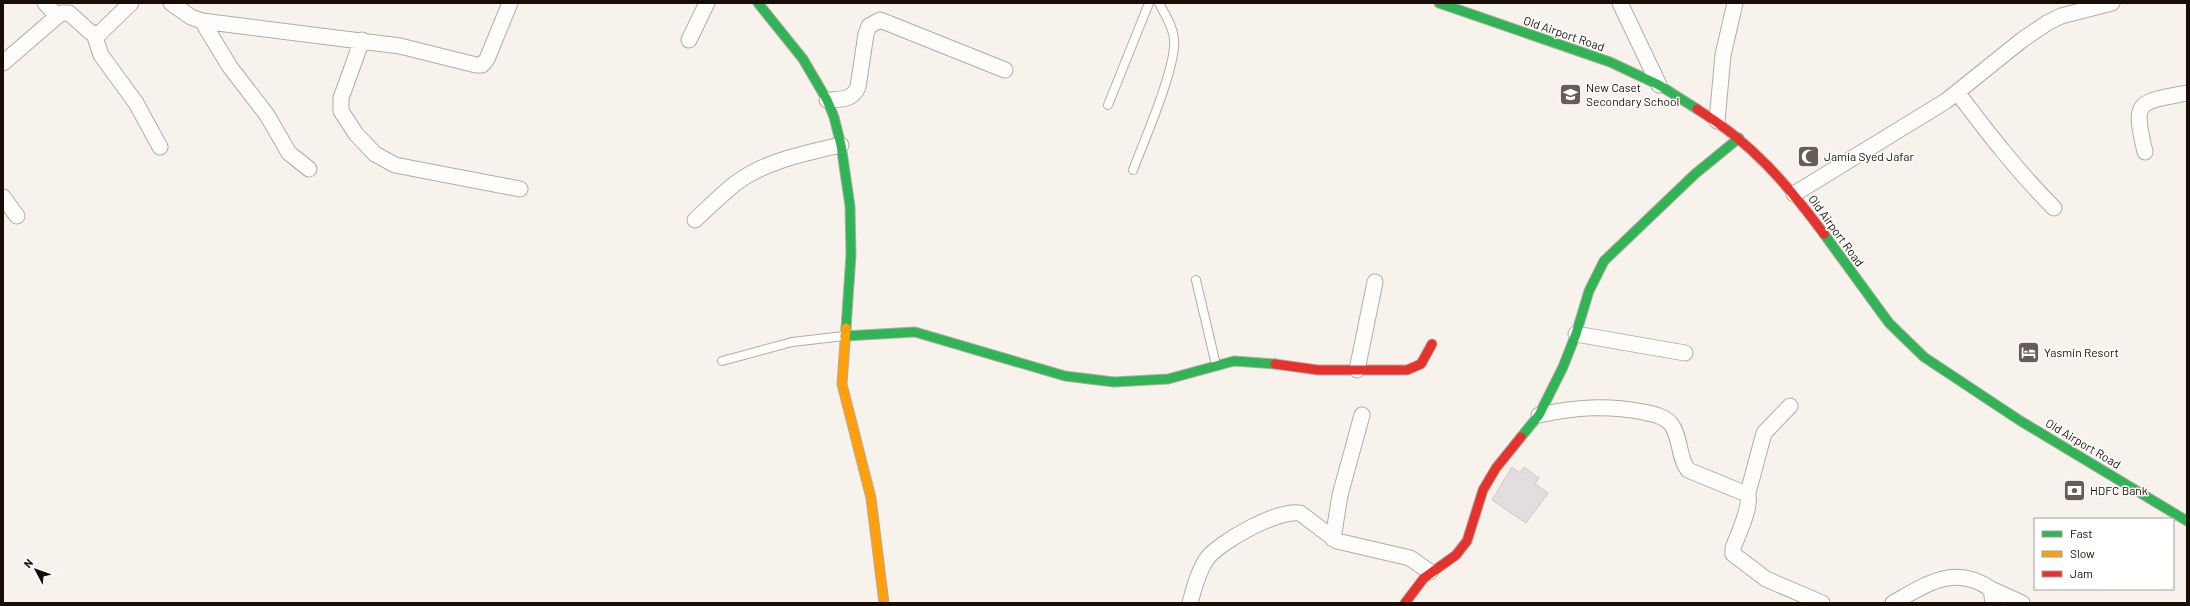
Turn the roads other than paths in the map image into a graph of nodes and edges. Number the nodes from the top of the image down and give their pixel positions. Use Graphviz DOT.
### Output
graph roads {
  1 [pos="45,3"];
  2 [pos="131,3"];
  3 [pos="171,3"];
  4 [pos="510,3"];
  5 [pos="706,3"];
  6 [pos="758,3"];
  7 [pos="1149,3"];
  8 [pos="1159,3"];
  9 [pos="1439,3"];
  10 [pos="1620,3"];
  11 [pos="1735,3"];
  12 [pos="2104,4"];
  13 [pos="57,16"];
  14 [pos="202,21"];
  15 [pos="94,34"];
  16 [pos="362,40"];
  17 [pos="689,40"];
  18 [pos="3,63"];
  19 [pos="1005,70"];
  20 [pos="1659,85"];
  21 [pos="1958,92"];
  22 [pos="2187,93"];
  23 [pos="827,100"];
  24 [pos="1108,105"];
  25 [pos="1717,121"];
  26 [pos="1739,138"];
  27 [pos="841,145"];
  28 [pos="160,148"];
  29 [pos="2145,152"];
  30 [pos="309,169"];
  31 [pos="1133,170"];
  32 [pos="520,189"];
  33 [pos="1794,194"];
  34 [pos="3,197"];
  35 [pos="2054,208"];
  36 [pos="17,216"];
  37 [pos="695,220"];
  38 [pos="1196,280"];
  39 [pos="1375,282"];
  40 [pos="1576,334"];
  41 [pos="845,336"];
  42 [pos="1432,344"];
  43 [pos="1685,353"];
  44 [pos="722,361"];
  45 [pos="1216,365"];
  46 [pos="1357,370"];
  47 [pos="1790,406"];
  48 [pos="1362,415"];
  49 [pos="1540,415"];
  50 [pos="1747,492"];
  51 [pos="2187,521"];
  52 [pos="1334,539"];
  53 [pos="1430,572"];
  54 [pos="1992,596"];
  55 [pos="884,603"];
  56 [pos="1190,603"];
  57 [pos="1405,603"];
  58 [pos="1822,603"];
  59 [pos="1893,603"];
  60 [pos="2022,603"];
  1 -- 13 [label="street"];
  2 -- 15 [label="street"];
  3 -- 14 [label="street"];
  4 -- 16 [label="street"];
  5 -- 17 [label="street"];
  6 -- 23 [label="street"];
  7 -- 24 [label="lane"];
  8 -- 31 [label="lane"];
  9 -- 20 [label="street, Old Airport Road"];
  10 -- 20 [label="street"];
  11 -- 25 [label="street"];
  12 -- 21 [label="street"];
  13 -- 15 [label="street"];
  13 -- 18 [label="street"];
  14 -- 16 [label="street"];
  14 -- 30 [label="street"];
  15 -- 28 [label="street"];
  16 -- 32 [label="street"];
  19 -- 23 [label="street"];
  20 -- 25 [label="street, Old Airport Road"];
  21 -- 33 [label="street"];
  21 -- 35 [label="street"];
  22 -- 29 [label="street"];
  23 -- 27 [label="street"];
  25 -- 26 [label="street, Old Airport Road"];
  26 -- 33 [label="street, Old Airport Road"];
  26 -- 40 [label="street"];
  27 -- 37 [label="street"];
  27 -- 41 [label="street"];
  33 -- 51 [label="street, Old Airport Road"];
  34 -- 36 [label="street"];
  38 -- 45 [label="lane"];
  39 -- 46 [label="street"];
  40 -- 43 [label="street"];
  40 -- 49 [label="street"];
  41 -- 44 [label="lane"];
  41 -- 45 [label="street"];
  41 -- 55 [label="street"];
  42 -- 46 [label="street"];
  45 -- 46 [label="street"];
  47 -- 50 [label="street"];
  48 -- 52 [label="street"];
  49 -- 50 [label="street"];
  49 -- 53 [label="street"];
  50 -- 58 [label="street"];
  52 -- 53 [label="street"];
  52 -- 56 [label="street"];
  53 -- 57 [label="street"];
  54 -- 59 [label="street"];
  54 -- 60 [label="street"];
}
